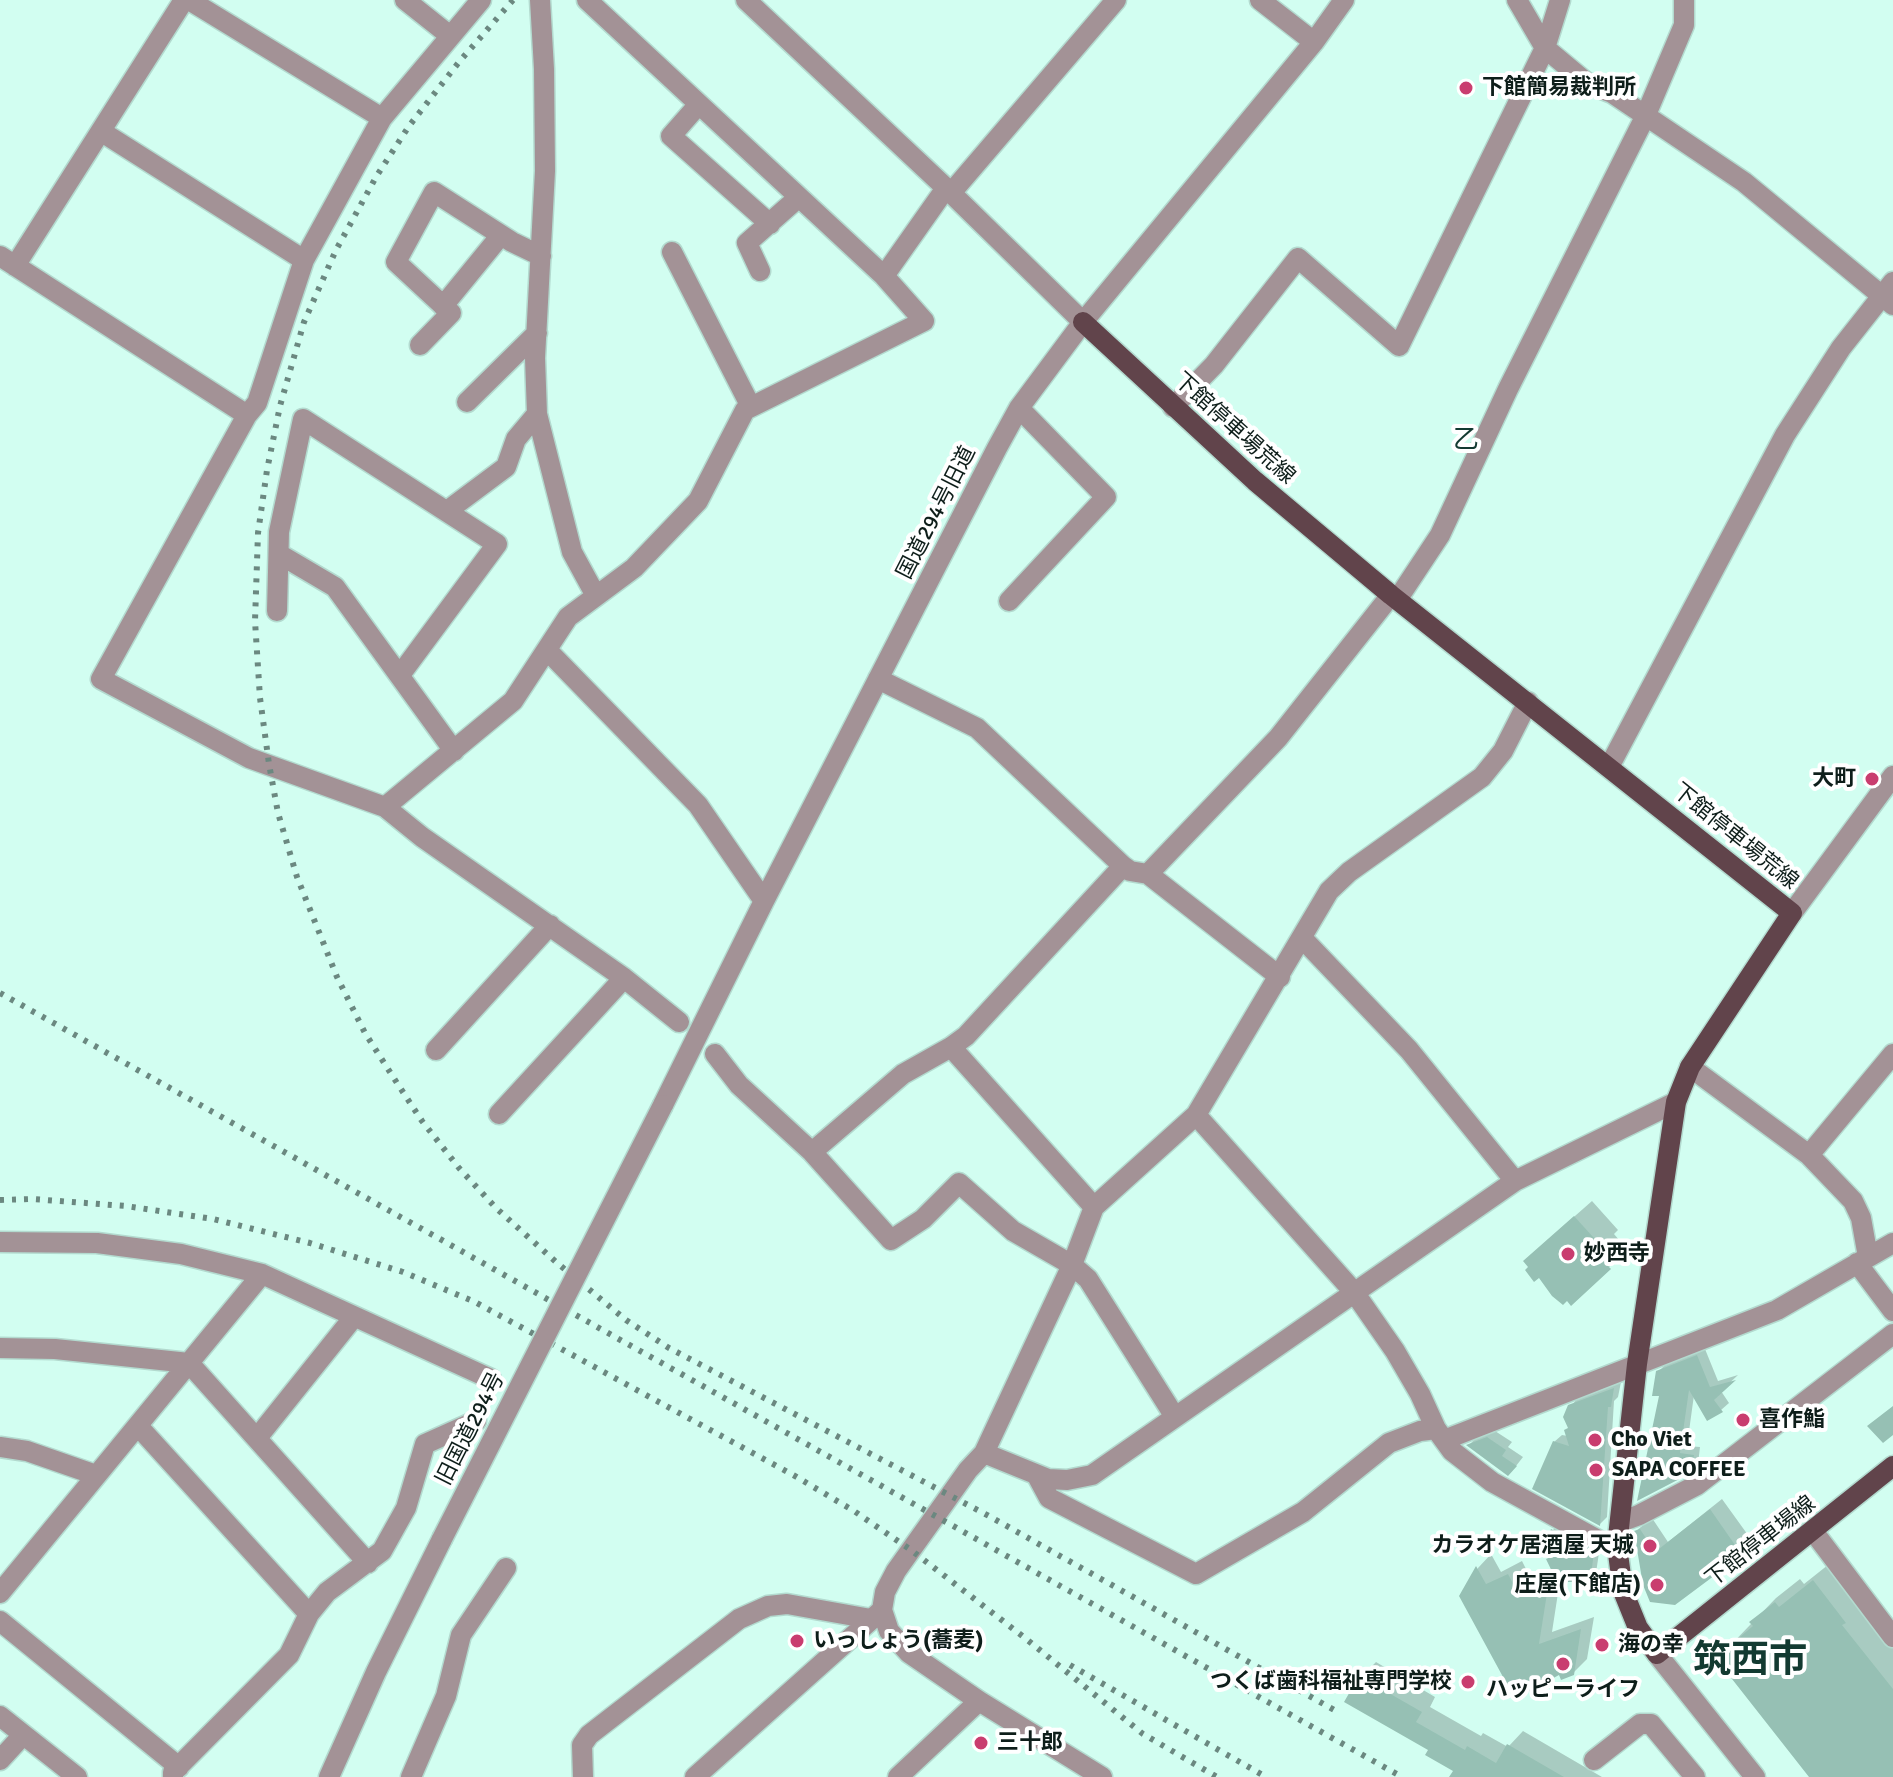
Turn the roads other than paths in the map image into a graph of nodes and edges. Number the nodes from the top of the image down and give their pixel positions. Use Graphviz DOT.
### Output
graph roads {
  1 [pos="187,0"];
  2 [pos="405,0"];
  3 [pos="481,0"];
  4 [pos="540,0"];
  5 [pos="587,0"];
  6 [pos="746,0"];
  7 [pos="1116,0"];
  8 [pos="1260,0"];
  9 [pos="1344,0"];
  10 [pos="1517,0"];
  11 [pos="1560,0"];
  12 [pos="1684,0"];
  13 [pos="449,35"];
  14 [pos="1314,42"];
  15 [pos="1545,48"];
  16 [pos="699,104"];
  17 [pos="1645,117"];
  18 [pos="382,118"];
  19 [pos="102,132"];
  20 [pos="949,191"];
  21 [pos="799,197"];
  22 [pos="770,224"];
  23 [pos="501,235"];
  24 [pos="672,252"];
  25 [pos="541,256"];
  26 [pos="304,260"];
  27 [pos="8,261"];
  28 [pos="760,271"];
  29 [pos="884,276"];
  30 [pos="1889,294"];
  31 [pos="443,306"];
  32 [pos="1083,322"];
  33 [pos="537,333"];
  34 [pos="420,345"];
  35 [pos="467,402"];
  36 [pos="751,407"];
  37 [pos="1173,407"];
  38 [pos="1019,408"];
  39 [pos="537,414"];
  40 [pos="247,415"];
  41 [pos="447,511"];
  42 [pos="279,554"];
  43 [pos="596,596"];
  44 [pos="1394,597"];
  45 [pos="1009,601"];
  46 [pos="277,611"];
  47 [pos="547,650"];
  48 [pos="400,675"];
  49 [pos="878,679"];
  50 [pos="1528,702"];
  51 [pos="454,751"];
  52 [pos="1609,767"];
  53 [pos="1893,776"];
  54 [pos="385,807"];
  55 [pos="1123,866"];
  56 [pos="1148,874"];
  57 [pos="764,901"];
  58 [pos="1792,913"];
  59 [pos="550,925"];
  60 [pos="1302,938"];
  61 [pos="1280,977"];
  62 [pos="624,978"];
  63 [pos="679,1022"];
  64 [pos="951,1047"];
  65 [pos="436,1050"];
  66 [pos="715,1054"];
  67 [pos="1893,1054"];
  68 [pos="1690,1067"];
  69 [pos="1676,1102"];
  70 [pos="663,1105"];
  71 [pos="499,1114"];
  72 [pos="1196,1115"];
  73 [pos="812,1152"];
  74 [pos="1809,1155"];
  75 [pos="1515,1181"];
  76 [pos="1094,1207"];
  77 [pos="0,1242"];
  78 [pos="1893,1243"];
  79 [pos="1863,1260"];
  80 [pos="1072,1265"];
  81 [pos="262,1274"];
  82 [pos="1354,1292"];
  83 [pos="1893,1311"];
  84 [pos="353,1318"];
  85 [pos="1893,1334"];
  86 [pos="0,1348"];
  87 [pos="189,1363"];
  88 [pos="1637,1364"];
  89 [pos="491,1379"];
  90 [pos="1175,1417"];
  91 [pos="476,1421"];
  92 [pos="138,1426"];
  93 [pos="1440,1434"];
  94 [pos="257,1438"];
  95 [pos="0,1447"];
  96 [pos="984,1453"];
  97 [pos="1893,1466"];
  98 [pos="1036,1474"];
  99 [pos="96,1475"];
  100 [pos="1620,1522"];
  101 [pos="1813,1531"];
  102 [pos="1617,1546"];
  103 [pos="368,1563"];
  104 [pos="507,1568"];
  105 [pos="0,1593"];
  106 [pos="309,1614"];
  107 [pos="876,1614"];
  108 [pos="0,1621"];
  109 [pos="1893,1637"];
  110 [pos="1657,1654"];
  111 [pos="979,1701"];
  112 [pos="0,1716"];
  113 [pos="23,1735"];
  114 [pos="0,1760"];
  115 [pos="1594,1760"];
  116 [pos="176,1772"];
  117 [pos="908,1774"];
  118 [pos="77,1777"];
  119 [pos="329,1777"];
  120 [pos="411,1777"];
  121 [pos="583,1777"];
  122 [pos="695,1777"];
  123 [pos="1102,1777"];
  124 [pos="1695,1777"];
  125 [pos="1755,1777"];
  1 -- 18 [label="street"];
  1 -- 19 [label="street"];
  2 -- 13 [label="street"];
  3 -- 13 [label="street"];
  4 -- 25 [label="street"];
  5 -- 16 [label="street"];
  6 -- 20 [label="street"];
  7 -- 20 [label="street"];
  8 -- 14 [label="street"];
  9 -- 14 [label="street, 国道294号旧道"];
  10 -- 15 [label="street"];
  11 -- 15 [label="street"];
  12 -- 17 [label="street"];
  13 -- 18 [label="street"];
  14 -- 32 [label="street, 国道294号旧道"];
  15 -- 17 [label="street"];
  15 -- 37 [label="street"];
  16 -- 21 [label="street"];
  16 -- 22 [label="street"];
  17 -- 30 [label="street"];
  17 -- 44 [label="street"];
  18 -- 26 [label="street"];
  19 -- 26 [label="street"];
  19 -- 27 [label="street"];
  20 -- 29 [label="street"];
  20 -- 32 [label="street"];
  21 -- 22 [label="street"];
  21 -- 29 [label="street"];
  22 -- 28 [label="street"];
  23 -- 25 [label="street"];
  23 -- 31 [label="street"];
  23 -- 31 [label="street"];
  24 -- 36 [label="street"];
  25 -- 33 [label="street"];
  26 -- 40 [label="street"];
  27 -- 40 [label="street"];
  29 -- 36 [label="street"];
  30 -- 52 [label="street"];
  31 -- 34 [label="street"];
  32 -- 37 [label="main road, 下館停車場荒線"];
  32 -- 38 [label="street, 国道294号旧道"];
  33 -- 35 [label="street"];
  33 -- 39 [label="street"];
  36 -- 43 [label="street"];
  37 -- 44 [label="main road, 下館停車場荒線"];
  38 -- 45 [label="street"];
  38 -- 49 [label="street, 国道294号旧道"];
  39 -- 41 [label="street"];
  39 -- 43 [label="street"];
  40 -- 54 [label="street"];
  41 -- 42 [label="street"];
  41 -- 48 [label="street"];
  42 -- 46 [label="street"];
  42 -- 48 [label="street"];
  43 -- 47 [label="street"];
  44 -- 50 [label="main road, 下館停車場荒線"];
  44 -- 56 [label="street"];
  47 -- 51 [label="street"];
  47 -- 57 [label="street"];
  48 -- 51 [label="street"];
  49 -- 55 [label="street"];
  49 -- 57 [label="street, 国道294号旧道"];
  50 -- 52 [label="main road, 下館停車場荒線"];
  50 -- 60 [label="street"];
  51 -- 54 [label="street"];
  52 -- 58 [label="main road, 下館停車場荒線"];
  53 -- 58 [label="street"];
  54 -- 59 [label="street"];
  55 -- 56 [label="street"];
  55 -- 64 [label="street"];
  56 -- 61 [label="street"];
  57 -- 70 [label="street, 国道294号旧道"];
  58 -- 68 [label="main road, 下館停車場荒線"];
  59 -- 62 [label="street"];
  59 -- 65 [label="street"];
  60 -- 61 [label="street"];
  60 -- 75 [label="street"];
  61 -- 72 [label="street"];
  62 -- 63 [label="street"];
  62 -- 71 [label="street"];
  64 -- 73 [label="street"];
  64 -- 76 [label="street"];
  66 -- 73 [label="street"];
  67 -- 74 [label="street"];
  68 -- 69 [label="main road, 下館停車場荒線"];
  68 -- 74 [label="street"];
  69 -- 75 [label="street"];
  69 -- 88 [label="main road, 下館停車場荒線"];
  70 -- 119 [label="street, 旧国道294号, bridge"];
  72 -- 76 [label="street"];
  72 -- 82 [label="street"];
  73 -- 80 [label="street"];
  74 -- 79 [label="street"];
  75 -- 82 [label="street"];
  76 -- 80 [label="street"];
  77 -- 81 [label="street"];
  78 -- 79 [label="street"];
  79 -- 83 [label="street"];
  79 -- 88 [label="street"];
  80 -- 90 [label="street"];
  80 -- 96 [label="street"];
  81 -- 84 [label="street"];
  81 -- 87 [label="street"];
  82 -- 90 [label="street"];
  82 -- 93 [label="street"];
  84 -- 89 [label="street"];
  84 -- 94 [label="street"];
  85 -- 100 [label="street"];
  86 -- 87 [label="street"];
  87 -- 92 [label="street"];
  87 -- 94 [label="street"];
  88 -- 93 [label="street"];
  88 -- 100 [label="main road, 下館停車場荒線"];
  90 -- 98 [label="street"];
  91 -- 103 [label="street"];
  92 -- 99 [label="street"];
  92 -- 106 [label="street"];
  93 -- 98 [label="street"];
  93 -- 102 [label="street"];
  94 -- 103 [label="street"];
  95 -- 99 [label="street"];
  96 -- 98 [label="street"];
  96 -- 107 [label="street"];
  97 -- 101 [label="main road, 下館停車場線"];
  99 -- 105 [label="street"];
  100 -- 102 [label="main road, 下館停車場荒線"];
  101 -- 109 [label="street"];
  101 -- 110 [label="main road, 下館停車場線"];
  102 -- 110 [label="main road, 下館停車場荒線"];
  103 -- 106 [label="street"];
  104 -- 120 [label="street"];
  106 -- 116 [label="street"];
  107 -- 111 [label="street"];
  107 -- 121 [label="street"];
  107 -- 122 [label="street"];
  108 -- 116 [label="street"];
  110 -- 125 [label="street"];
  111 -- 117 [label="street"];
  111 -- 123 [label="street"];
  112 -- 113 [label="street"];
  113 -- 114 [label="street"];
  113 -- 118 [label="street"];
  115 -- 124 [label="street"];
}
